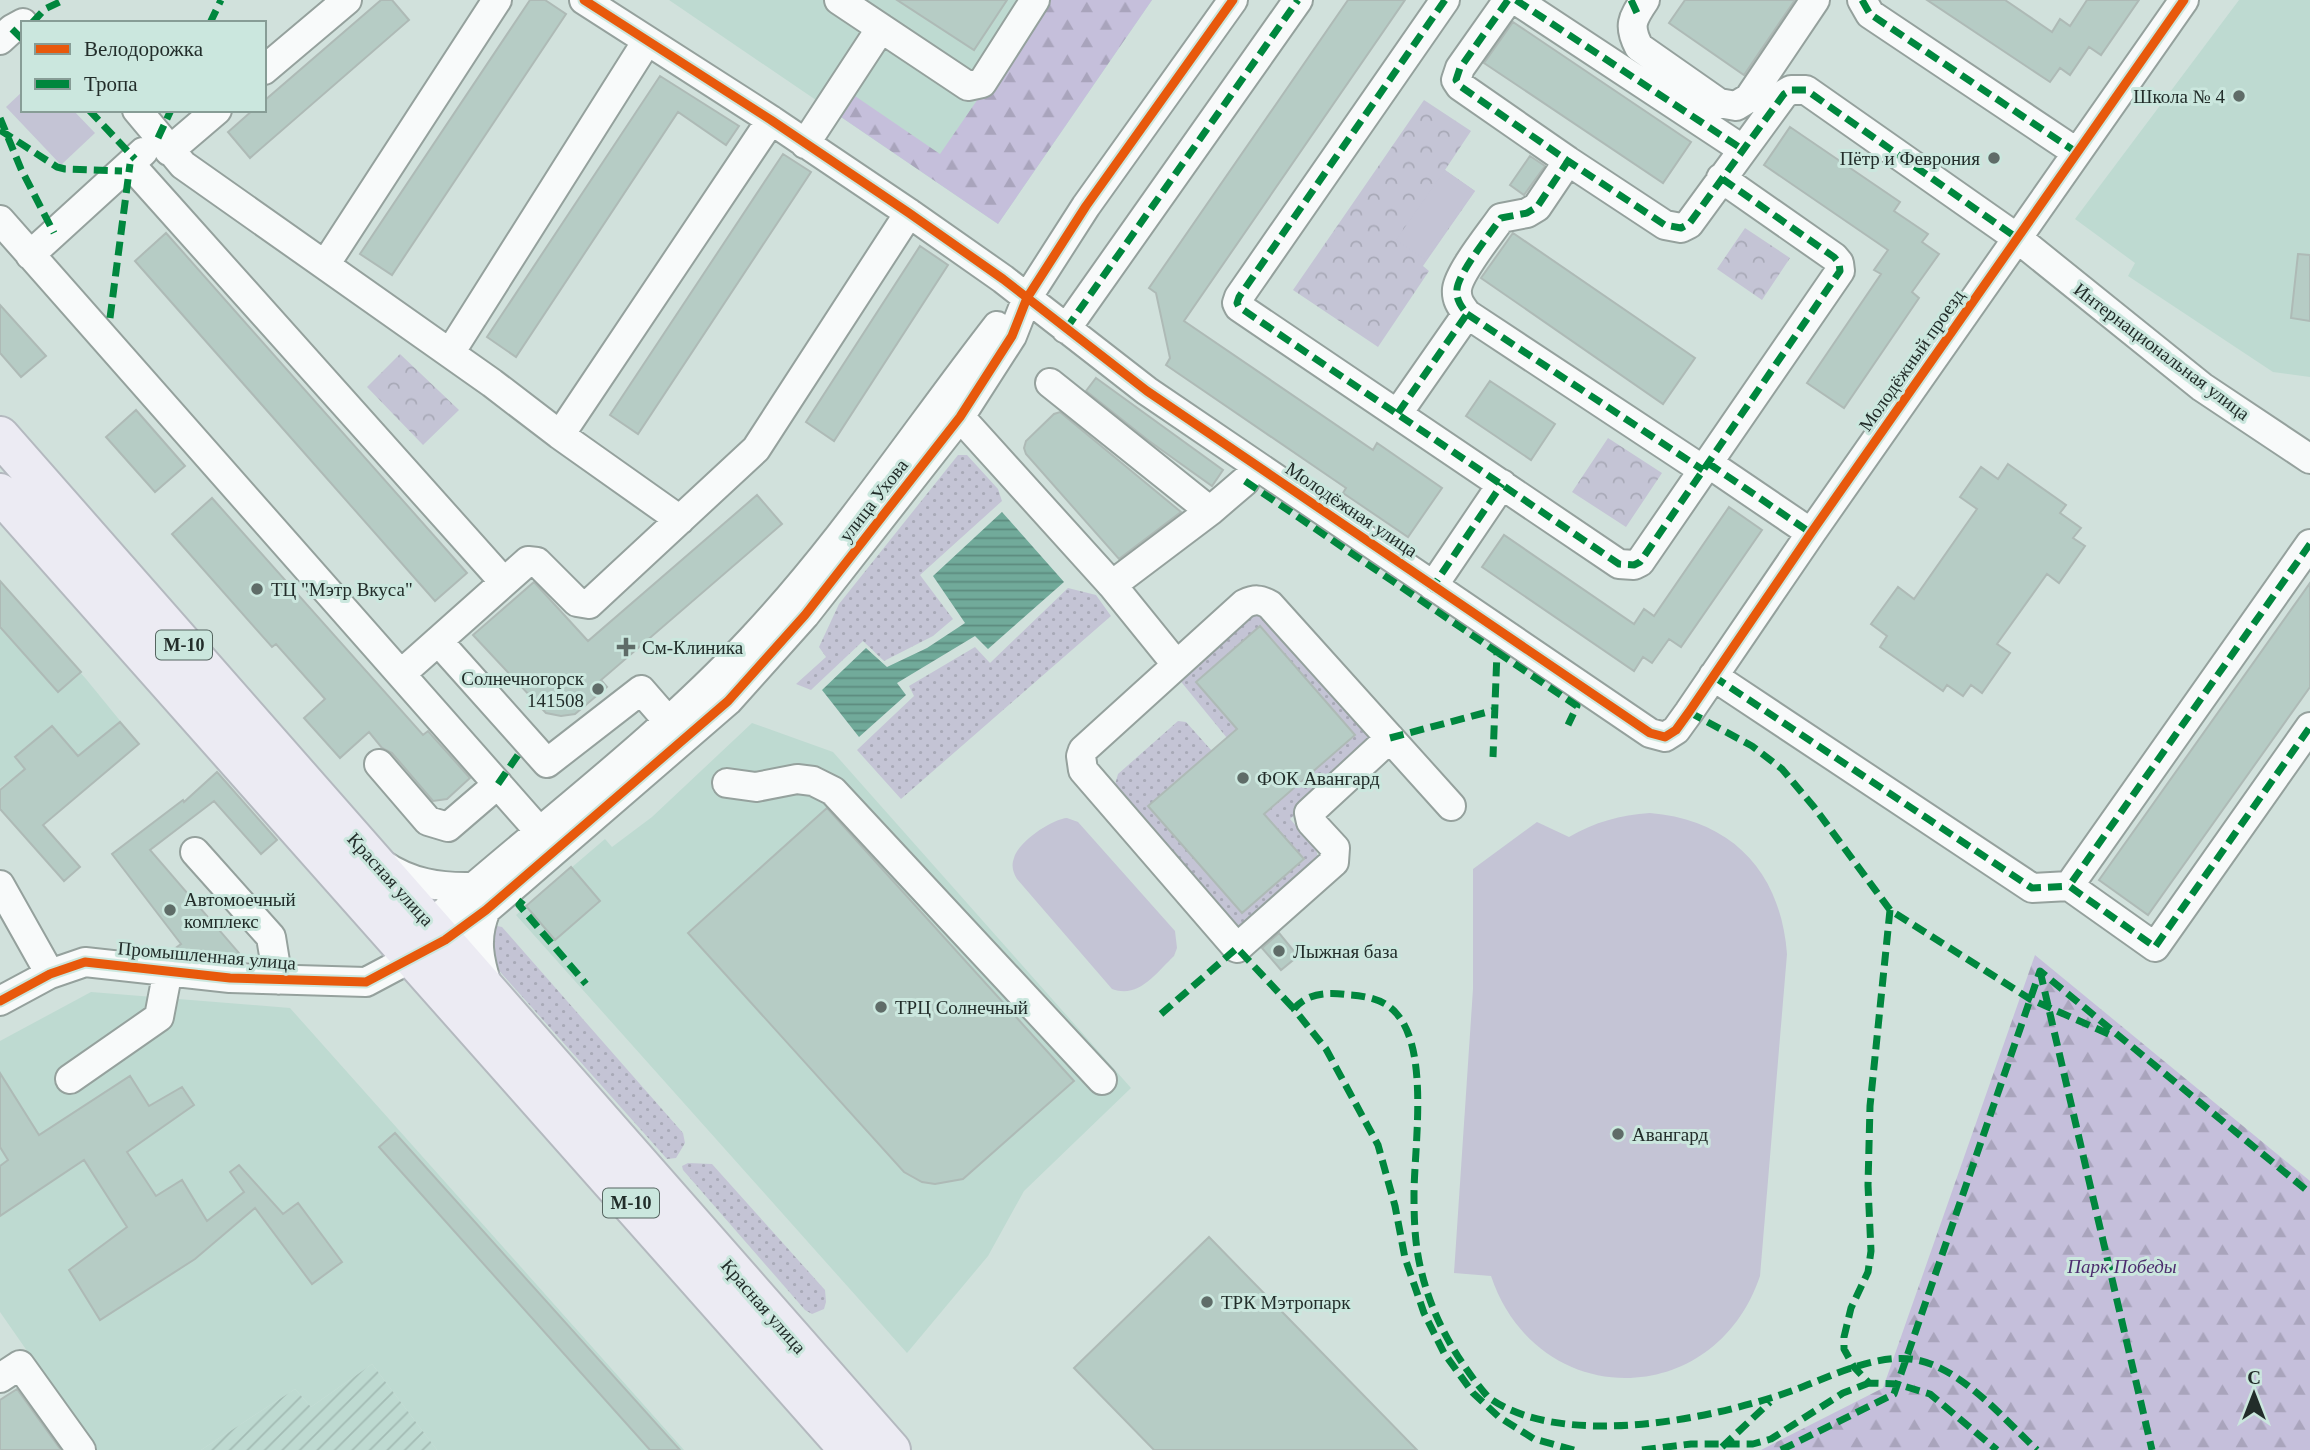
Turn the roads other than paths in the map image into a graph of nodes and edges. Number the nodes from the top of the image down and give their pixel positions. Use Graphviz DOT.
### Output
graph roads {
  1 [pos="347,0"];
  2 [pos="497,0"];
  3 [pos="584,0"];
  4 [pos="839,0"];
  5 [pos="1035,0"];
  6 [pos="1233,0"];
  7 [pos="1298,0"];
  8 [pos="1445,0"];
  9 [pos="1508,0"];
  10 [pos="1645,0"];
  11 [pos="1815,0"];
  12 [pos="1861,0"];
  13 [pos="2184,0"];
  14 [pos="1531,4"];
  15 [pos="881,28"];
  16 [pos="647,41"];
  17 [pos="266,68"];
  18 [pos="139,112"];
  19 [pos="214,112"];
  20 [pos="771,120"];
  21 [pos="164,144"];
  22 [pos="805,144"];
  23 [pos="1742,149"];
  24 [pos="2076,152"];
  25 [pos="1568,161"];
  26 [pos="130,164"];
  27 [pos="1721,178"];
  28 [pos="909,213"];
  29 [pos="0,220"];
  30 [pos="2017,238"];
  31 [pos="30,255"];
  32 [pos="325,265"];
  33 [pos="1027,298"];
  34 [pos="1467,314"];
  35 [pos="1066,329"];
  36 [pos="450,353"];
  37 [pos="1050,383"];
  38 [pos="1398,413"];
  39 [pos="960,417"];
  40 [pos="560,435"];
  41 [pos="0,436"];
  42 [pos="2310,459"];
  43 [pos="1706,466"];
  44 [pos="1245,481"];
  45 [pos="1502,484"];
  46 [pos="0,493"];
  47 [pos="1210,511"];
  48 [pos="680,520"];
  49 [pos="1811,533"];
  50 [pos="2310,544"];
  51 [pos="504,582"];
  52 [pos="1112,585"];
  53 [pos="1433,586"];
  54 [pos="438,641"];
  55 [pos="1176,664"];
  56 [pos="401,674"];
  57 [pos="1713,676"];
  58 [pos="668,721"];
  59 [pos="2310,727"];
  60 [pos="1665,737"];
  61 [pos="1390,738"];
  62 [pos="379,764"];
  63 [pos="727,783"];
  64 [pos="498,784"];
  65 [pos="1451,806"];
  66 [pos="540,832"];
  67 [pos="195,852"];
  68 [pos="368,853"];
  69 [pos="0,885"];
  70 [pos="2069,886"];
  71 [pos="479,898"];
  72 [pos="429,940"];
  73 [pos="168,970"];
  74 [pos="50,974"];
  75 [pos="278,980"];
  76 [pos="488,989"];
  77 [pos="0,1001"];
  78 [pos="70,1079"];
  79 [pos="1102,1080"];
  80 [pos="0,1378"];
  81 [pos="81,1450"];
  82 [pos="849,1450"];
  83 [pos="891,1450"];
  1 -- 17 [label="street"];
  2 -- 32 [label="street"];
  3 -- 16 [label="street, Молодёжная улица"];
  4 -- 15 [label="street"];
  5 -- 15 [label="street"];
  6 -- 33 [label="street, улица Ухова"];
  7 -- 35 [label="street"];
  8 -- 38 [label="street"];
  9 -- 25 [label="street, Интернациональная улица"];
  10 -- 11 [label="street"];
  12 -- 24 [label="street"];
  13 -- 24 [label="street, Молодёжный проезд"];
  14 -- 23 [label="street"];
  15 -- 22 [label="street"];
  16 -- 20 [label="street, Молодёжная улица"];
  16 -- 36 [label="street"];
  18 -- 21 [label="street"];
  19 -- 21 [label="street"];
  20 -- 22 [label="street, Молодёжная улица"];
  20 -- 40 [label="street"];
  21 -- 26 [label="street"];
  21 -- 32 [label="street"];
  22 -- 28 [label="street, Молодёжная улица"];
  23 -- 27 [label="street, Интернациональная улица"];
  23 -- 30 [label="street, Интернациональная улица"];
  24 -- 30 [label="street, Молодёжный проезд"];
  25 -- 27 [label="street, Интернациональная улица"];
  25 -- 34 [label="street"];
  26 -- 31 [label="street"];
  26 -- 51 [label="street"];
  27 -- 43 [label="street"];
  28 -- 33 [label="street, Молодёжная улица"];
  28 -- 48 [label="street"];
  29 -- 31 [label="street"];
  30 -- 42 [label="street, Интернациональная улица"];
  30 -- 49 [label="street, Молодёжный проезд"];
  31 -- 56 [label="street"];
  32 -- 36 [label="street"];
  33 -- 35 [label="street, Молодёжная улица"];
  33 -- 39 [label="street, улица Ухова"];
  33 -- 58 [label="street, улица Ухова"];
  34 -- 38 [label="street"];
  34 -- 43 [label="street"];
  35 -- 53 [label="street, Молодёжная улица"];
  36 -- 40 [label="street"];
  37 -- 47 [label="street"];
  38 -- 45 [label="street"];
  39 -- 52 [label="street"];
  39 -- 71 [label="street, улица Ухова"];
  40 -- 48 [label="street"];
  41 -- 68 [label="highway, Красная улица / М-10"];
  43 -- 45 [label="street"];
  43 -- 49 [label="street"];
  44 -- 47 [label="street"];
  45 -- 53 [label="street"];
  46 -- 72 [label="highway, Красная улица / М-10"];
  47 -- 52 [label="street"];
  48 -- 51 [label="street"];
  49 -- 57 [label="street, Молодёжный проезд"];
  50 -- 70 [label="street"];
  51 -- 54 [label="street"];
  52 -- 55 [label="street"];
  53 -- 60 [label="street, Молодёжная улица"];
  54 -- 56 [label="street"];
  54 -- 58 [label="street"];
  55 -- 61 [label="street"];
  55 -- 61 [label="street"];
  56 -- 64 [label="street"];
  57 -- 60 [label="street, Молодёжный проезд"];
  57 -- 70 [label="street"];
  58 -- 66 [label="street, улица Ухова"];
  59 -- 70 [label="street"];
  61 -- 65 [label="street"];
  62 -- 64 [label="street"];
  63 -- 79 [label="street"];
  64 -- 66 [label="street"];
  66 -- 71 [label="street, улица Ухова"];
  67 -- 75 [label="street"];
  68 -- 71 [label="street"];
  68 -- 72 [label="highway, Красная улица / М-10"];
  69 -- 74 [label="street"];
  71 -- 72 [label="street, улица Ухова"];
  71 -- 76 [label="street"];
  72 -- 75 [label="street, Промышленная улица"];
  72 -- 76 [label="highway, Красная улица / М-10"];
  72 -- 82 [label="highway, Красная улица / М-10"];
  73 -- 74 [label="street, Промышленная улица"];
  73 -- 75 [label="street, Промышленная улица"];
  73 -- 78 [label="street"];
  74 -- 77 [label="street, Промышленная улица"];
  76 -- 83 [label="highway, Красная улица / М-10"];
  80 -- 81 [label="street"];
}
